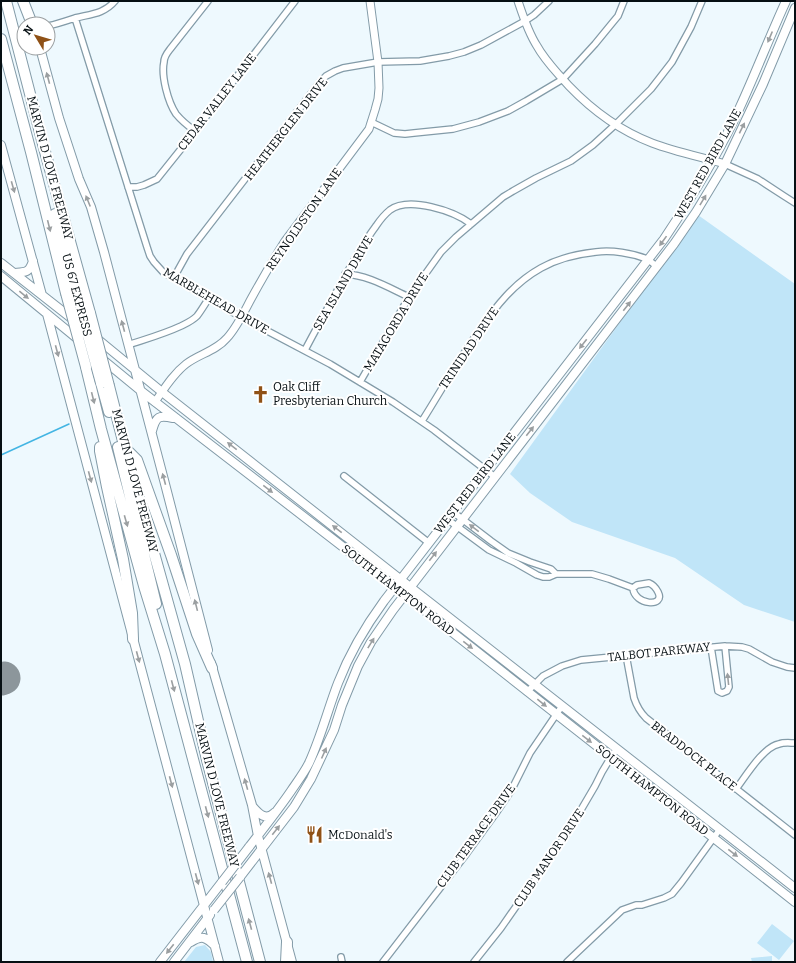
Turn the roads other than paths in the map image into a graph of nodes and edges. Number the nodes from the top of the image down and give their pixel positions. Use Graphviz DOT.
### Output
graph roads {
  1 [pos="6,1"];
  2 [pos="23,1"];
  3 [pos="27,1"];
  4 [pos="115,1"];
  5 [pos="208,1"];
  6 [pos="295,1"];
  7 [pos="370,1"];
  8 [pos="518,1"];
  9 [pos="549,1"];
  10 [pos="624,1"];
  11 [pos="702,1"];
  12 [pos="786,1"];
  13 [pos="1,8"];
  14 [pos="795,8"];
  15 [pos="29,16"];
  16 [pos="30,16"];
  17 [pos="75,18"];
  18 [pos="525,21"];
  19 [pos="56,24"];
  20 [pos="1,39"];
  21 [pos="42,56"];
  22 [pos="378,62"];
  23 [pos="563,79"];
  24 [pos="372,122"];
  25 [pos="616,124"];
  26 [pos="195,131"];
  27 [pos="1,145"];
  28 [pos="713,160"];
  29 [pos="725,164"];
  30 [pos="128,187"];
  31 [pos="795,202"];
  32 [pos="471,224"];
  33 [pos="648,260"];
  34 [pos="33,261"];
  35 [pos="1,263"];
  36 [pos="657,266"];
  37 [pos="14,273"];
  38 [pos="345,274"];
  39 [pos="1,276"];
  40 [pos="175,279"];
  41 [pos="42,294"];
  42 [pos="409,297"];
  43 [pos="208,298"];
  44 [pos="86,311"];
  45 [pos="47,314"];
  46 [pos="241,317"];
  47 [pos="128,345"];
  48 [pos="305,350"];
  49 [pos="134,369"];
  50 [pos="360,382"];
  51 [pos="141,391"];
  52 [pos="162,392"];
  53 [pos="155,402"];
  54 [pos="148,419"];
  55 [pos="178,419"];
  56 [pos="422,421"];
  57 [pos="101,430"];
  58 [pos="152,431"];
  59 [pos="121,446"];
  60 [pos="497,454"];
  61 [pos="506,462"];
  62 [pos="485,469"];
  63 [pos="262,470"];
  64 [pos="344,476"];
  65 [pos="495,477"];
  66 [pos="256,480"];
  67 [pos="286,489"];
  68 [pos="279,498"];
  69 [pos="453,512"];
  70 [pos="462,519"];
  71 [pos="447,520"];
  72 [pos="456,527"];
  73 [pos="491,541"];
  74 [pos="429,543"];
  75 [pos="486,547"];
  76 [pos="510,557"];
  77 [pos="530,562"];
  78 [pos="529,571"];
  79 [pos="556,574"];
  80 [pos="400,580"];
  81 [pos="395,587"];
  82 [pos="410,587"];
  83 [pos="633,588"];
  84 [pos="404,595"];
  85 [pos="133,639"];
  86 [pos="725,646"];
  87 [pos="711,647"];
  88 [pos="165,654"];
  89 [pos="626,655"];
  90 [pos="212,668"];
  91 [pos="795,668"];
  92 [pos="338,683"];
  93 [pos="535,684"];
  94 [pos="349,687"];
  95 [pos="527,692"];
  96 [pos="562,706"];
  97 [pos="556,714"];
  98 [pos="795,742"];
  99 [pos="617,749"];
  100 [pos="611,757"];
  101 [pos="297,782"];
  102 [pos="307,787"];
  103 [pos="736,789"];
  104 [pos="671,791"];
  105 [pos="664,799"];
  106 [pos="252,805"];
  107 [pos="278,810"];
  108 [pos="720,829"];
  109 [pos="795,835"];
  110 [pos="258,836"];
  111 [pos="714,838"];
  112 [pos="262,848"];
  113 [pos="795,888"];
  114 [pos="795,902"];
  115 [pos="204,905"];
  116 [pos="208,918"];
  117 [pos="287,942"];
  118 [pos="187,945"];
  119 [pos="215,946"];
  120 [pos="160,962"];
  121 [pos="174,962"];
  122 [pos="219,962"];
  123 [pos="246,962"];
  124 [pos="260,962"];
  125 [pos="286,962"];
  126 [pos="292,962"];
  127 [pos="384,962"];
  128 [pos="474,962"];
  129 [pos="567,962"];
  1 -- 44 [label="highway, MARVIN D LOVE FREEWAY"];
  2 -- 15 [label="highway"];
  3 -- 16 [label="main road"];
  4 -- 17 [label="street"];
  5 -- 26 [label="street"];
  6 -- 26 [label="street, CEDAR VALLEY LANE"];
  7 -- 22 [label="street, REYNOLDSTON LANE"];
  8 -- 18 [label="street"];
  9 -- 18 [label="street, HEATHERGLEN DRIVE"];
  10 -- 23 [label="street"];
  11 -- 25 [label="street, MATAGORDA DRIVE"];
  12 -- 28 [label="main road, WEST RED BIRD LANE, one-way"];
  13 -- 44 [label="highway, US 67 EXPRESS"];
  29 -- 14 [label="main road, WEST RED BIRD LANE, one-way"];
  17 -- 19 [label="street"];
  17 -- 30 [label="street, MARBLEHEAD DRIVE"];
  18 -- 22 [label="street, HEATHERGLEN DRIVE"];
  18 -- 23 [label="street"];
  20 -- 57 [label="highway, MARVIN D LOVE FREEWAY, one-way, bridge"];
  47 -- 21 [label="main road, MARVIN D LOVE FREEWAY, one-way"];
  22 -- 24 [label="street, REYNOLDSTON LANE"];
  22 -- 40 [label="street, HEATHERGLEN DRIVE"];
  23 -- 24 [label="street"];
  23 -- 25 [label="street"];
  24 -- 46 [label="street, REYNOLDSTON LANE"];
  25 -- 28 [label="street"];
  25 -- 32 [label="street, MATAGORDA DRIVE"];
  26 -- 30 [label="street, CEDAR VALLEY LANE"];
  27 -- 34 [label="main road, one-way"];
  28 -- 29 [label="street"];
  28 -- 33 [label="main road, WEST RED BIRD LANE, one-way"];
  29 -- 31 [label="street"];
  36 -- 29 [label="main road, WEST RED BIRD LANE, one-way"];
  30 -- 40 [label="street, MARBLEHEAD DRIVE"];
  32 -- 38 [label="street, SEA ISLAND DRIVE"];
  32 -- 42 [label="street, MATAGORDA DRIVE"];
  33 -- 36 [label="street, TRINIDAD DRIVE"];
  33 -- 56 [label="street, TRINIDAD DRIVE"];
  33 -- 60 [label="main road, WEST RED BIRD LANE, one-way"];
  34 -- 37 [label="main road"];
  34 -- 41 [label="main road"];
  35 -- 37 [label="main road, SOUTH HAMPTON ROAD"];
  61 -- 36 [label="main road, WEST RED BIRD LANE, one-way"];
  37 -- 41 [label="main road, SOUTH HAMPTON ROAD"];
  38 -- 42 [label="street"];
  38 -- 48 [label="street, SEA ISLAND DRIVE"];
  39 -- 45 [label="main road, SOUTH HAMPTON ROAD, one-way"];
  40 -- 43 [label="street, MARBLEHEAD DRIVE"];
  41 -- 45 [label="main road"];
  41 -- 49 [label="main road, SOUTH HAMPTON ROAD"];
  42 -- 50 [label="street, MATAGORDA DRIVE"];
  43 -- 46 [label="street, MARBLEHEAD DRIVE"];
  43 -- 47 [label="street"];
  44 -- 59 [label="highway, MARVIN D LOVE FREEWAY, bridge"];
  45 -- 51 [label="main road, SOUTH HAMPTON ROAD"];
  45 -- 85 [label="main road, one-way"];
  46 -- 48 [label="street, MARBLEHEAD DRIVE"];
  46 -- 52 [label="street, REYNOLDSTON LANE"];
  47 -- 49 [label="main road, MARVIN D LOVE FREEWAY"];
  48 -- 50 [label="street, MARBLEHEAD DRIVE"];
  49 -- 51 [label="main road, MARVIN D LOVE FREEWAY"];
  49 -- 52 [label="main road, SOUTH HAMPTON ROAD"];
  50 -- 56 [label="street, MARBLEHEAD DRIVE"];
  51 -- 53 [label="main road, SOUTH HAMPTON ROAD"];
  51 -- 54 [label="main road, MARVIN D LOVE FREEWAY"];
  52 -- 53 [label="street, REYNOLDSTON LANE"];
  63 -- 52 [label="main road, SOUTH HAMPTON ROAD, one-way"];
  53 -- 54 [label="main road"];
  53 -- 55 [label="main road, SOUTH HAMPTON ROAD"];
  54 -- 58 [label="main road, MARVIN D LOVE FREEWAY"];
  55 -- 58 [label="main road"];
  55 -- 66 [label="main road, SOUTH HAMPTON ROAD"];
  56 -- 62 [label="street, MARBLEHEAD DRIVE"];
  57 -- 85 [label="highway"];
  57 -- 88 [label="highway, MARVIN D LOVE FREEWAY, one-way"];
  90 -- 58 [label="main road, MARVIN D LOVE FREEWAY, one-way"];
  59 -- 88 [label="highway"];
  59 -- 90 [label="highway"];
  124 -- 59 [label="highway, MARVIN D LOVE FREEWAY, one-way"];
  60 -- 61 [label="main road"];
  60 -- 62 [label="main road, WEST RED BIRD LANE"];
  61 -- 65 [label="main road, WEST RED BIRD LANE"];
  62 -- 65 [label="street, MARBLEHEAD DRIVE"];
  62 -- 69 [label="main road, WEST RED BIRD LANE"];
  63 -- 66 [label="main road"];
  63 -- 67 [label="main road, SOUTH HAMPTON ROAD"];
  64 -- 74 [label="street"];
  65 -- 70 [label="main road, WEST RED BIRD LANE"];
  66 -- 68 [label="main road, SOUTH HAMPTON ROAD, one-way"];
  67 -- 68 [label="main road"];
  80 -- 67 [label="main road, SOUTH HAMPTON ROAD, one-way"];
  68 -- 81 [label="main road, SOUTH HAMPTON ROAD"];
  69 -- 70 [label="street"];
  69 -- 71 [label="main road, WEST RED BIRD LANE"];
  70 -- 72 [label="main road, WEST RED BIRD LANE"];
  73 -- 70 [label="street, one-way"];
  71 -- 72 [label="street"];
  71 -- 74 [label="main road, WEST RED BIRD LANE"];
  72 -- 75 [label="street"];
  82 -- 72 [label="main road, WEST RED BIRD LANE, one-way"];
  73 -- 75 [label="street"];
  73 -- 76 [label="street"];
  74 -- 80 [label="main road, WEST RED BIRD LANE"];
  75 -- 76 [label="street"];
  76 -- 77 [label="street"];
  76 -- 78 [label="street"];
  77 -- 78 [label="street"];
  77 -- 79 [label="street"];
  78 -- 79 [label="street"];
  79 -- 83 [label="street"];
  80 -- 81 [label="main road, WEST RED BIRD LANE"];
  80 -- 82 [label="main road, SOUTH HAMPTON ROAD"];
  81 -- 84 [label="main road, SOUTH HAMPTON ROAD"];
  81 -- 92 [label="main road, WEST RED BIRD LANE"];
  82 -- 84 [label="main road, WEST RED BIRD LANE"];
  82 -- 93 [label="main road, SOUTH HAMPTON ROAD"];
  83 -- 83 [label="street"];
  94 -- 84 [label="main road, WEST RED BIRD LANE, one-way"];
  84 -- 95 [label="main road, SOUTH HAMPTON ROAD, one-way"];
  85 -- 115 [label="main road, one-way"];
  86 -- 87 [label="street, TALBOT PARKWAY"];
  87 -- 86 [label="street, one-way"];
  86 -- 91 [label="street, TALBOT PARKWAY"];
  87 -- 89 [label="street, TALBOT PARKWAY"];
  88 -- 123 [label="highway, MARVIN D LOVE FREEWAY, one-way"];
  89 -- 93 [label="street, TALBOT PARKWAY"];
  89 -- 103 [label="street, BRADDOCK PLACE"];
  106 -- 90 [label="main road, MARVIN D LOVE FREEWAY, one-way"];
  92 -- 94 [label="main road"];
  92 -- 101 [label="main road, WEST RED BIRD LANE"];
  93 -- 95 [label="street, TALBOT PARKWAY"];
  93 -- 96 [label="main road, SOUTH HAMPTON ROAD"];
  102 -- 94 [label="main road, WEST RED BIRD LANE, one-way"];
  95 -- 97 [label="main road, SOUTH HAMPTON ROAD, one-way"];
  96 -- 97 [label="street, CLUB TERRACE DRIVE"];
  96 -- 99 [label="main road, SOUTH HAMPTON ROAD"];
  97 -- 100 [label="main road, SOUTH HAMPTON ROAD, one-way"];
  97 -- 127 [label="street, CLUB TERRACE DRIVE"];
  98 -- 103 [label="street"];
  99 -- 100 [label="street, CLUB MANOR DRIVE"];
  99 -- 104 [label="main road, SOUTH HAMPTON ROAD"];
  100 -- 105 [label="main road, SOUTH HAMPTON ROAD"];
  100 -- 128 [label="street, CLUB MANOR DRIVE"];
  101 -- 102 [label="main road"];
  101 -- 107 [label="main road, WEST RED BIRD LANE"];
  112 -- 102 [label="main road, WEST RED BIRD LANE, one-way"];
  103 -- 109 [label="street, BRADDOCK PLACE"];
  104 -- 105 [label="main road"];
  104 -- 108 [label="main road, SOUTH HAMPTON ROAD"];
  105 -- 111 [label="main road, SOUTH HAMPTON ROAD"];
  106 -- 107 [label="main road"];
  106 -- 110 [label="main road, MARVIN D LOVE FREEWAY"];
  107 -- 110 [label="main road, WEST RED BIRD LANE"];
  108 -- 111 [label="street"];
  108 -- 113 [label="main road, SOUTH HAMPTON ROAD"];
  110 -- 112 [label="main road, MARVIN D LOVE FREEWAY"];
  110 -- 115 [label="main road, WEST RED BIRD LANE, bridge"];
  111 -- 114 [label="main road, SOUTH HAMPTON ROAD, one-way"];
  111 -- 129 [label="street"];
  112 -- 116 [label="main road, WEST RED BIRD LANE, bridge"];
  117 -- 112 [label="main road, MARVIN D LOVE FREEWAY, one-way"];
  115 -- 116 [label="main road"];
  115 -- 120 [label="main road, WEST RED BIRD LANE, one-way"];
  116 -- 118 [label="main road, WEST RED BIRD LANE"];
  116 -- 119 [label="main road"];
  117 -- 125 [label="highway"];
  117 -- 126 [label="main road, MARVIN D LOVE FREEWAY"];
  118 -- 119 [label="main road"];
  118 -- 121 [label="main road, WEST RED BIRD LANE"];
  119 -- 122 [label="main road"];
}
